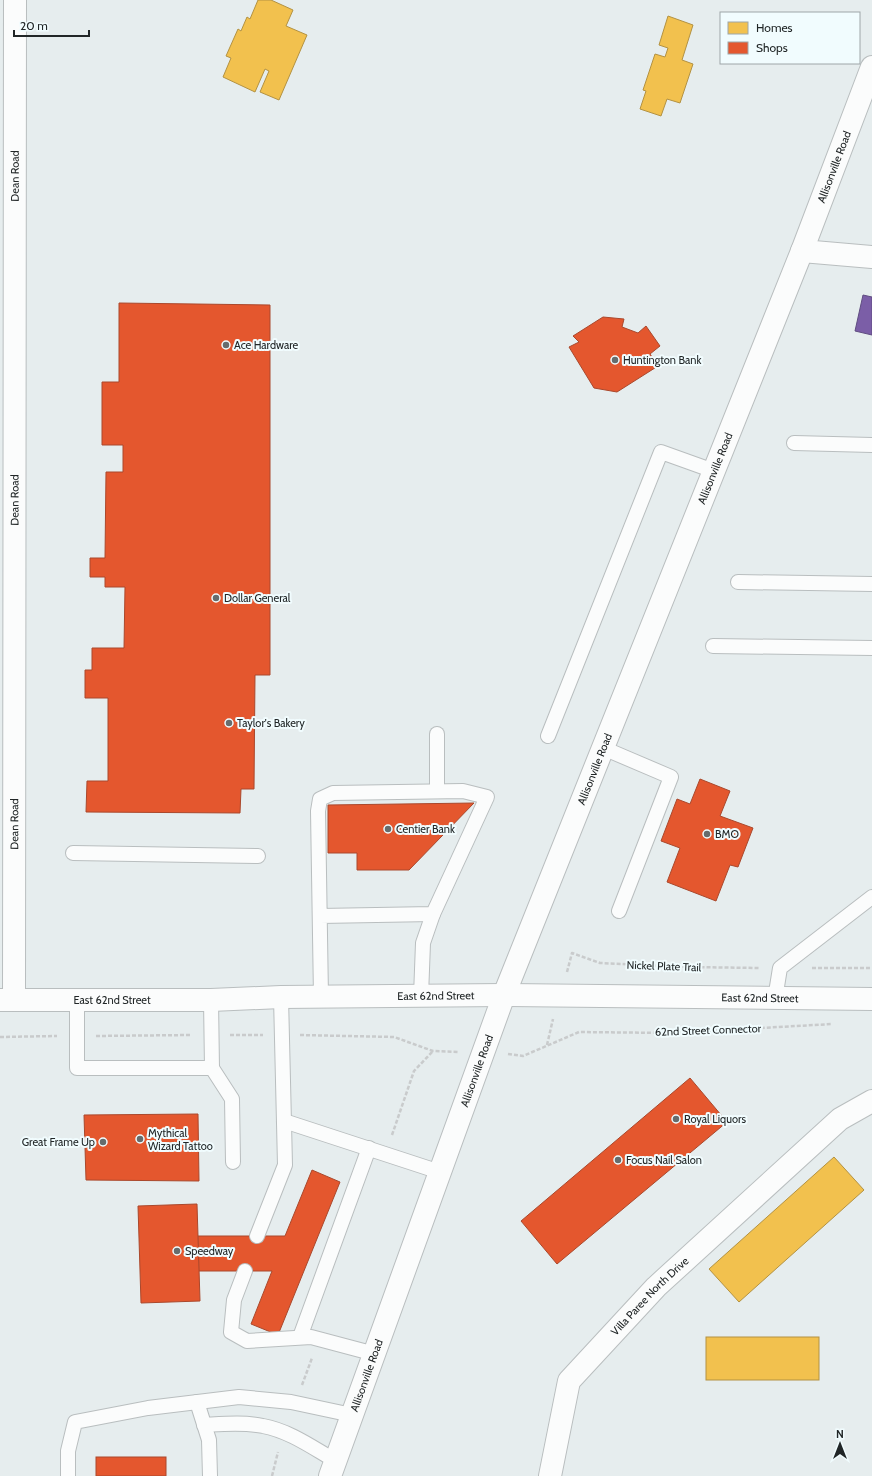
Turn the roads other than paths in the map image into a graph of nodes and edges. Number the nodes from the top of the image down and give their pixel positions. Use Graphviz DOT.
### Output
graph roads {
  1 [pos="15,0"];
  2 [pos="872,67"];
  3 [pos="802,251"];
  4 [pos="872,257"];
  5 [pos="794,443"];
  6 [pos="872,445"];
  7 [pos="714,471"];
  8 [pos="738,582"];
  9 [pos="872,584"];
  10 [pos="713,646"];
  11 [pos="872,648"];
  12 [pos="437,734"];
  13 [pos="548,736"];
  14 [pos="603,748"];
  15 [pos="437,792"];
  16 [pos="73,853"];
  17 [pos="258,856"];
  18 [pos="872,897"];
  19 [pos="619,912"];
  20 [pos="433,914"];
  21 [pos="320,916"];
  22 [pos="504,995"];
  23 [pos="421,996"];
  24 [pos="281,997"];
  25 [pos="321,997"];
  26 [pos="775,999"];
  27 [pos="872,999"];
  28 [pos="7,1000"];
  29 [pos="77,1000"];
  30 [pos="211,1000"];
  31 [pos="212,1068"];
  32 [pos="872,1101"];
  33 [pos="284,1121"];
  34 [pos="369,1148"];
  35 [pos="233,1162"];
  36 [pos="440,1172"];
  37 [pos="258,1236"];
  38 [pos="245,1270"];
  39 [pos="300,1337"];
  40 [pos="374,1354"];
  41 [pos="197,1402"];
  42 [pos="352,1415"];
  43 [pos="204,1425"];
  44 [pos="333,1469"];
  45 [pos="68,1476"];
  46 [pos="210,1476"];
  47 [pos="550,1476"];
  1 -- 28 [label="street, Dean Road"];
  2 -- 3 [label="street, Allisonville Road"];
  3 -- 4 [label="street"];
  3 -- 7 [label="street, Allisonville Road"];
  5 -- 6 [label="lane"];
  7 -- 13 [label="lane"];
  7 -- 14 [label="street, Allisonville Road"];
  8 -- 9 [label="lane"];
  10 -- 11 [label="lane"];
  12 -- 15 [label="lane"];
  14 -- 19 [label="lane"];
  14 -- 22 [label="street, Allisonville Road"];
  15 -- 20 [label="lane"];
  15 -- 21 [label="lane"];
  16 -- 17 [label="lane"];
  18 -- 26 [label="lane"];
  20 -- 21 [label="lane"];
  20 -- 23 [label="lane"];
  21 -- 25 [label="lane"];
  22 -- 23 [label="street, East 62nd Street"];
  22 -- 26 [label="street, East 62nd Street"];
  22 -- 36 [label="street, Allisonville Road"];
  23 -- 25 [label="street, East 62nd Street"];
  24 -- 25 [label="street, East 62nd Street"];
  24 -- 30 [label="street, East 62nd Street"];
  24 -- 33 [label="lane"];
  26 -- 27 [label="street, East 62nd Street"];
  28 -- 29 [label="street, East 62nd Street"];
  29 -- 30 [label="street, East 62nd Street"];
  29 -- 31 [label="lane"];
  30 -- 31 [label="lane"];
  31 -- 35 [label="lane"];
  32 -- 47 [label="street, Villa Paree North Drive"];
  33 -- 34 [label="lane"];
  33 -- 37 [label="lane"];
  34 -- 36 [label="lane"];
  34 -- 39 [label="lane"];
  36 -- 40 [label="street, Allisonville Road"];
  38 -- 39 [label="lane"];
  39 -- 40 [label="lane"];
  40 -- 42 [label="street, Allisonville Road"];
  41 -- 42 [label="lane"];
  41 -- 43 [label="lane"];
  41 -- 45 [label="lane"];
  42 -- 44 [label="street, Allisonville Road"];
  43 -- 44 [label="lane"];
  43 -- 46 [label="lane"];
}
